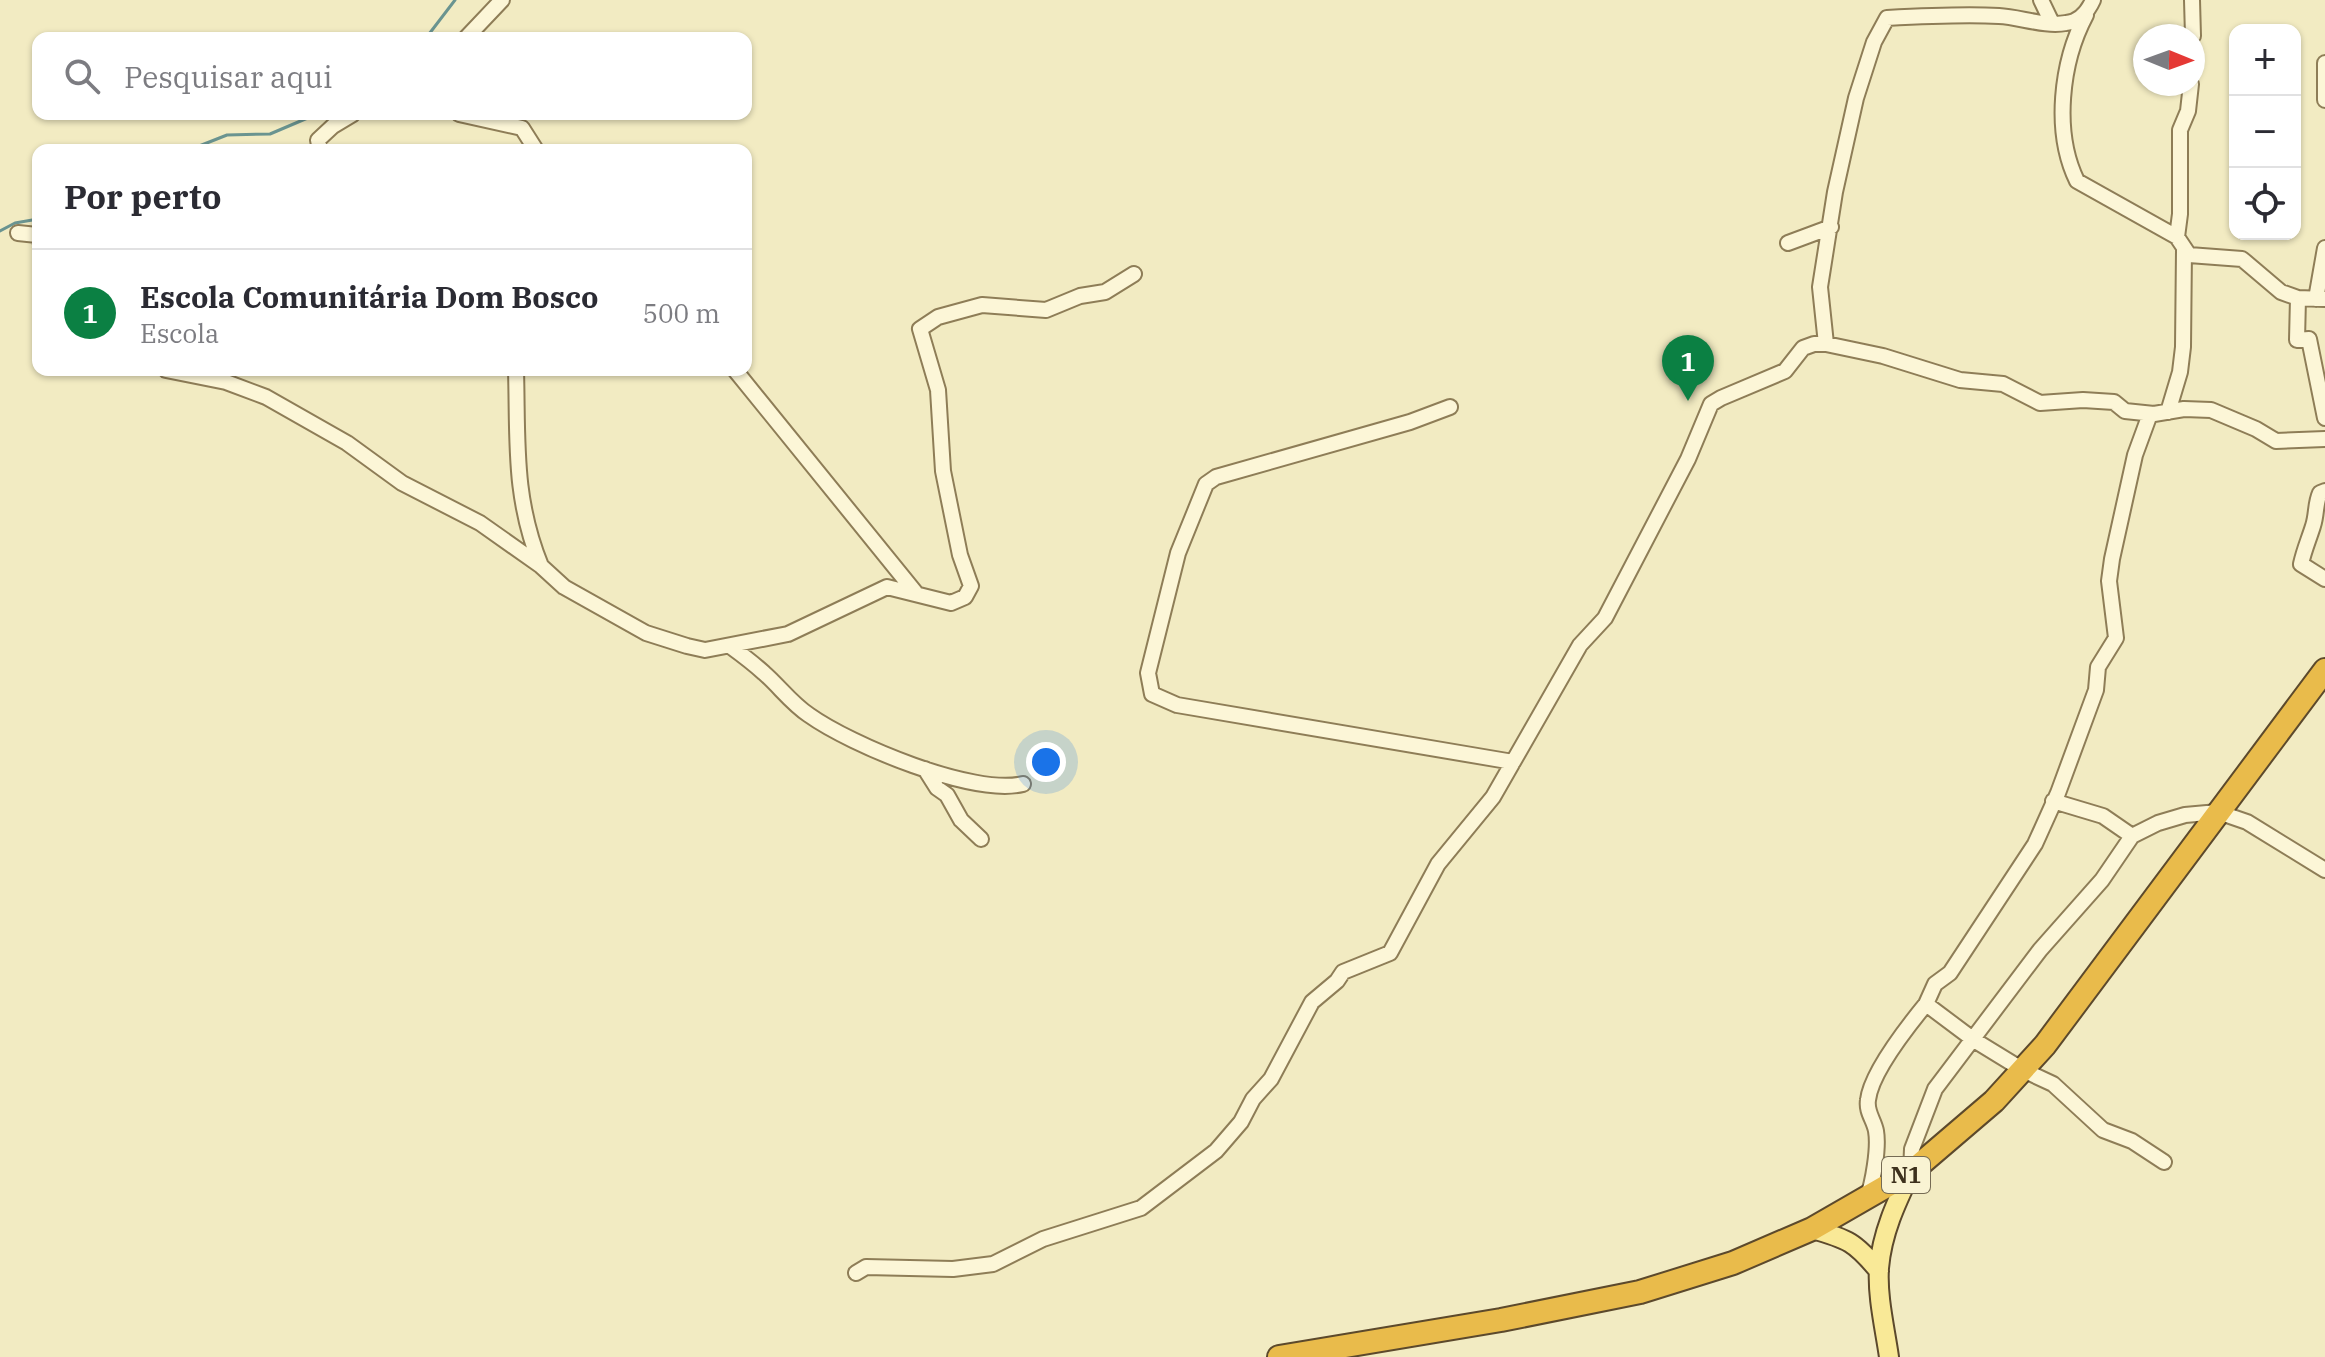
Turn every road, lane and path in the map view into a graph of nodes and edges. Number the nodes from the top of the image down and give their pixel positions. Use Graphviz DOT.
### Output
graph roads {
  1 [pos="502,0"];
  2 [pos="2041,0"];
  3 [pos="2192,0"];
  4 [pos="2092,4"];
  5 [pos="2052,23"];
  6 [pos="2193,24"];
  7 [pos="472,32"];
  8 [pos="2325,63"];
  9 [pos="2190,96"];
  10 [pos="2325,100"];
  11 [pos="343,120"];
  12 [pos="486,120"];
  13 [pos="319,144"];
  14 [pos="532,144"];
  15 [pos="1831,227"];
  16 [pos="18,233"];
  17 [pos="32,234"];
  18 [pos="1788,243"];
  19 [pos="2180,243"];
  20 [pos="2325,248"];
  21 [pos="1134,274"];
  22 [pos="2298,298"];
  23 [pos="2320,299"];
  24 [pos="1826,344"];
  25 [pos="196,376"];
  26 [pos="516,376"];
  27 [pos="740,376"];
  28 [pos="1450,407"];
  29 [pos="2168,412"];
  30 [pos="2150,414"];
  31 [pos="2325,418"];
  32 [pos="2325,439"];
  33 [pos="2325,491"];
  34 [pos="541,566"];
  35 [pos="2325,579"];
  36 [pos="915,592"];
  37 [pos="730,646"];
  38 [pos="2325,670"];
  39 [pos="1513,762"];
  40 [pos="925,769"];
  41 [pos="1023,784"];
  42 [pos="2053,801"];
  43 [pos="2218,812"];
  44 [pos="2132,836"];
  45 [pos="981,839"];
  46 [pos="2325,870"];
  47 [pos="1926,1004"];
  48 [pos="1974,1040"];
  49 [pos="2023,1070"];
  50 [pos="2164,1162"];
  51 [pos="1911,1172"];
  52 [pos="1867,1199"];
  53 [pos="1812,1229"];
  54 [pos="1879,1271"];
  55 [pos="856,1273"];
  56 [pos="1279,1357"];
  57 [pos="1889,1357"];
  1 -- 7 [label="street"];
  2 -- 5 [label="street"];
  3 -- 6 [label="street"];
  4 -- 5 [label="street"];
  4 -- 19 [label="street"];
  5 -- 15 [label="street"];
  8 -- 10 [label="street"];
  9 -- 19 [label="street"];
  11 -- 13 [label="street"];
  12 -- 14 [label="street"];
  15 -- 18 [label="street"];
  15 -- 24 [label="street"];
  16 -- 17 [label="street"];
  19 -- 22 [label="street"];
  19 -- 29 [label="street"];
  20 -- 23 [label="street"];
  21 -- 36 [label="street"];
  22 -- 23 [label="street"];
  22 -- 31 [label="street"];
  24 -- 30 [label="street"];
  24 -- 39 [label="street"];
  25 -- 34 [label="street"];
  26 -- 34 [label="street"];
  27 -- 36 [label="street"];
  28 -- 39 [label="street"];
  29 -- 30 [label="street"];
  29 -- 32 [label="street"];
  30 -- 42 [label="street"];
  33 -- 35 [label="street"];
  34 -- 37 [label="street"];
  36 -- 37 [label="street"];
  37 -- 40 [label="street"];
  38 -- 43 [label="highway, N1"];
  39 -- 55 [label="street"];
  40 -- 41 [label="street"];
  40 -- 45 [label="street"];
  42 -- 44 [label="street"];
  42 -- 47 [label="street"];
  43 -- 44 [label="street"];
  43 -- 46 [label="street"];
  43 -- 49 [label="highway, N1"];
  44 -- 48 [label="street"];
  47 -- 48 [label="street"];
  47 -- 52 [label="street"];
  48 -- 49 [label="street"];
  48 -- 51 [label="street"];
  49 -- 50 [label="street"];
  49 -- 51 [label="highway, N1"];
  51 -- 52 [label="highway, N1"];
  51 -- 54 [label="main road"];
  52 -- 53 [label="highway, N1"];
  53 -- 54 [label="main road"];
  53 -- 56 [label="highway, N1"];
  54 -- 57 [label="main road"];
}
